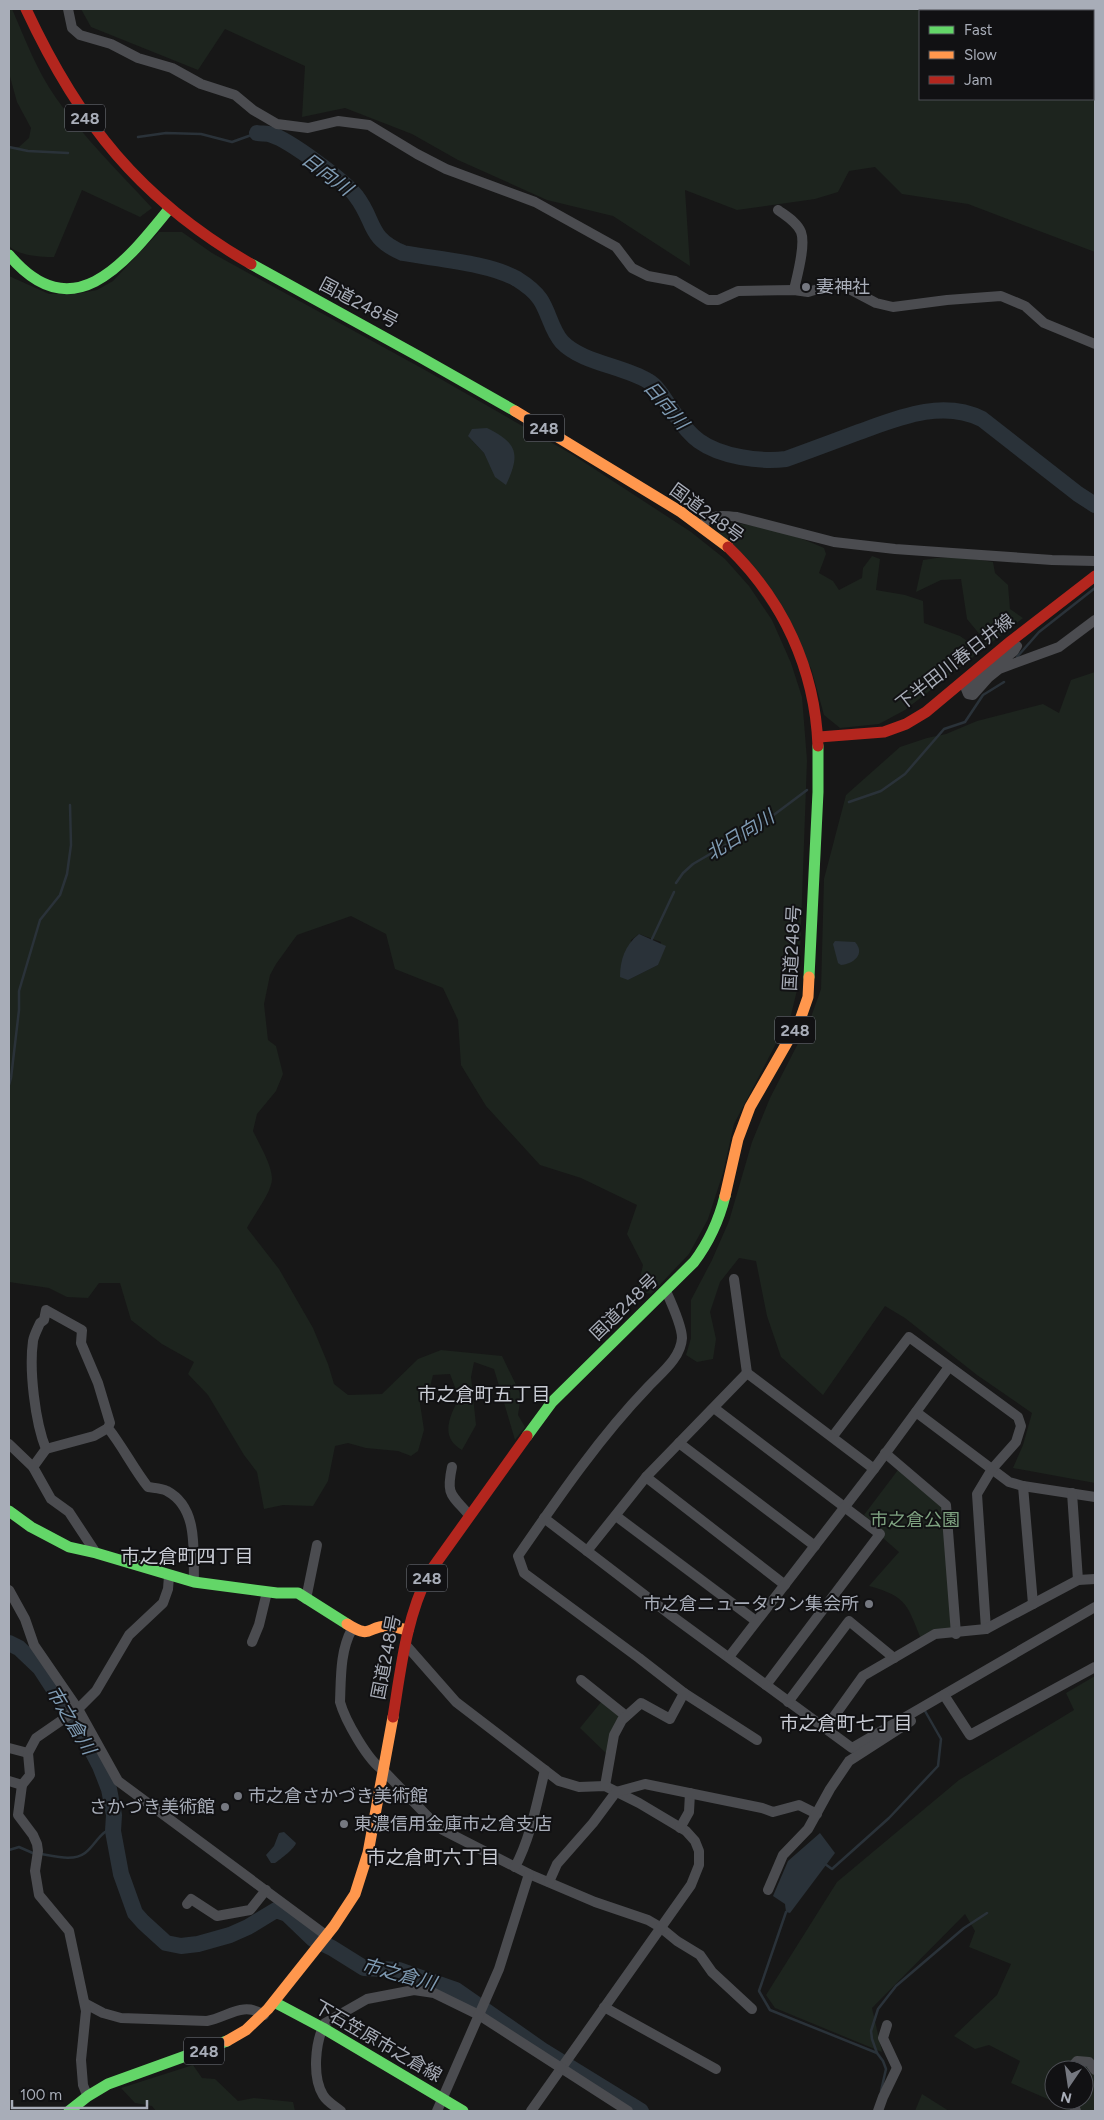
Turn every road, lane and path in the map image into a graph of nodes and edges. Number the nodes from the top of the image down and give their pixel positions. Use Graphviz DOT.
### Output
graph roads {
  1 [pos="26,9"];
  2 [pos="68,9"];
  3 [pos="169,209"];
  4 [pos="778,210"];
  5 [pos="9,255"];
  6 [pos="794,290"];
  7 [pos="1095,344"];
  8 [pos="701,526"];
  9 [pos="1095,561"];
  10 [pos="1095,576"];
  11 [pos="1095,620"];
  12 [pos="1012,640"];
  13 [pos="819,737"];
  14 [pos="734,1279"];
  15 [pos="666,1291"];
  16 [pos="949,1367"];
  17 [pos="747,1373"];
  18 [pos="714,1408"];
  19 [pos="916,1412"];
  20 [pos="108,1428"];
  21 [pos="833,1436"];
  22 [pos="680,1443"];
  23 [pos="9,1444"];
  24 [pos="46,1449"];
  25 [pos="885,1453"];
  26 [pos="32,1467"];
  27 [pos="452,1467"];
  28 [pos="874,1469"];
  29 [pos="992,1470"];
  30 [pos="646,1477"];
  31 [pos="1023,1486"];
  32 [pos="1072,1493"];
  33 [pos="1095,1497"];
  34 [pos="845,1506"];
  35 [pos="9,1511"];
  36 [pos="469,1515"];
  37 [pos="616,1516"];
  38 [pos="544,1518"];
  39 [pos="317,1545"];
  40 [pos="815,1546"];
  41 [pos="587,1551"];
  42 [pos="96,1553"];
  43 [pos="168,1576"];
  44 [pos="1095,1579"];
  45 [pos="1078,1580"];
  46 [pos="194,1582"];
  47 [pos="785,1585"];
  48 [pos="9,1590"];
  49 [pos="267,1592"];
  50 [pos="306,1598"];
  51 [pos="1033,1604"];
  52 [pos="1095,1607"];
  53 [pos="756,1621"];
  54 [pos="352,1629"];
  55 [pos="986,1629"];
  56 [pos="408,1630"];
  57 [pos="956,1634"];
  58 [pos="252,1642"];
  59 [pos="405,1644"];
  60 [pos="729,1657"];
  61 [pos="894,1658"];
  62 [pos="1095,1667"];
  63 [pos="582,1680"];
  64 [pos="766,1685"];
  65 [pos="684,1693"];
  66 [pos="944,1695"];
  67 [pos="788,1702"];
  68 [pos="78,1709"];
  69 [pos="915,1712"];
  70 [pos="626,1716"];
  71 [pos="825,1729"];
  72 [pos="757,1740"];
  73 [pos="9,1748"];
  74 [pos="28,1753"];
  75 [pos="383,1770"];
  76 [pos="545,1770"];
  77 [pos="9,1781"];
  78 [pos="22,1785"];
  79 [pos="605,1786"];
  80 [pos="616,1792"];
  81 [pos="690,1793"];
  82 [pos="816,1814"];
  83 [pos="680,1828"];
  84 [pos="515,1867"];
  85 [pos="529,1874"];
  86 [pos="549,1882"];
  87 [pos="266,1890"];
  88 [pos="768,1890"];
  89 [pos="187,1904"];
  90 [pos="660,1927"];
  91 [pos="327,1936"];
  92 [pos="274,2002"];
  93 [pos="86,2004"];
  94 [pos="604,2007"];
  95 [pos="752,2009"];
  96 [pos="264,2015"];
  97 [pos="479,2015"];
  98 [pos="887,2024"];
  99 [pos="323,2028"];
  100 [pos="561,2069"];
  101 [pos="716,2069"];
  102 [pos="87,2095"];
  103 [pos="443,2099"];
  104 [pos="76,2109"];
  105 [pos="340,2111"];
  106 [pos="437,2111"];
  107 [pos="463,2111"];
  108 [pos="531,2111"];
  109 [pos="628,2111"];
  110 [pos="878,2111"];
  1 -- 3 [label="main road, 国道248号 / 248"];
  2 -- 6 [label="street"];
  3 -- 5 [label="main road"];
  3 -- 8 [label="main road, 国道248号 / 248"];
  4 -- 6 [label="street"];
  6 -- 7 [label="street"];
  8 -- 9 [label="street"];
  8 -- 13 [label="main road, 国道248号 / 248"];
  10 -- 12 [label="main road, 下半田川春日井線"];
  11 -- 12 [label="street"];
  12 -- 13 [label="main road, 下半田川春日井線"];
  13 -- 15 [label="main road, 国道248号 / 248"];
  14 -- 17 [label="street"];
  15 -- 36 [label="main road, 国道248号 / 248"];
  15 -- 38 [label="street"];
  16 -- 19 [label="street"];
  16 -- 21 [label="street"];
  16 -- 29 [label="street"];
  17 -- 18 [label="street"];
  17 -- 21 [label="street"];
  18 -- 22 [label="street"];
  18 -- 34 [label="street"];
  19 -- 25 [label="street"];
  19 -- 29 [label="street"];
  20 -- 24 [label="street"];
  20 -- 24 [label="street"];
  20 -- 46 [label="street"];
  21 -- 28 [label="street"];
  22 -- 30 [label="street"];
  22 -- 40 [label="street"];
  23 -- 26 [label="street"];
  24 -- 26 [label="street"];
  25 -- 28 [label="street"];
  25 -- 57 [label="street"];
  26 -- 42 [label="street"];
  27 -- 36 [label="street"];
  28 -- 34 [label="street"];
  29 -- 31 [label="street"];
  29 -- 55 [label="street"];
  30 -- 37 [label="street"];
  30 -- 47 [label="street"];
  31 -- 32 [label="street"];
  31 -- 51 [label="street"];
  32 -- 33 [label="street"];
  32 -- 45 [label="street"];
  34 -- 40 [label="street"];
  34 -- 64 [label="street"];
  35 -- 42 [label="main road"];
  36 -- 56 [label="main road, 国道248号 / 248"];
  37 -- 41 [label="street"];
  37 -- 53 [label="street"];
  38 -- 41 [label="street"];
  38 -- 65 [label="street"];
  39 -- 50 [label="street"];
  40 -- 47 [label="street"];
  41 -- 60 [label="street"];
  42 -- 43 [label="main road"];
  43 -- 46 [label="main road"];
  43 -- 68 [label="street"];
  44 -- 45 [label="street"];
  45 -- 51 [label="street"];
  46 -- 49 [label="main road"];
  47 -- 53 [label="street"];
  48 -- 68 [label="street"];
  49 -- 50 [label="main road"];
  49 -- 58 [label="street"];
  50 -- 54 [label="main road"];
  51 -- 55 [label="street"];
  52 -- 66 [label="street"];
  53 -- 60 [label="street"];
  54 -- 56 [label="main road"];
  54 -- 75 [label="street"];
  55 -- 57 [label="street"];
  56 -- 59 [label="main road, 国道248号 / 248"];
  57 -- 61 [label="street"];
  59 -- 75 [label="main road, 国道248号 / 248"];
  59 -- 76 [label="street"];
  60 -- 64 [label="street"];
  61 -- 67 [label="street"];
  61 -- 71 [label="street"];
  62 -- 66 [label="street"];
  63 -- 70 [label="street"];
  64 -- 67 [label="street"];
  65 -- 70 [label="street"];
  65 -- 72 [label="street"];
  66 -- 69 [label="street"];
  67 -- 71 [label="street"];
  68 -- 74 [label="street"];
  68 -- 87 [label="street"];
  69 -- 71 [label="street"];
  69 -- 82 [label="street"];
  70 -- 79 [label="street"];
  73 -- 74 [label="street"];
  74 -- 78 [label="street"];
  75 -- 84 [label="street"];
  75 -- 91 [label="main road, 国道248号 / 248"];
  76 -- 79 [label="street"];
  76 -- 84 [label="street"];
  77 -- 78 [label="street"];
  78 -- 93 [label="street"];
  79 -- 80 [label="street"];
  80 -- 81 [label="street"];
  80 -- 83 [label="street"];
  80 -- 86 [label="street"];
  81 -- 82 [label="street"];
  81 -- 83 [label="street"];
  82 -- 88 [label="street"];
  83 -- 90 [label="street"];
  84 -- 85 [label="street"];
  85 -- 86 [label="street"];
  85 -- 97 [label="street"];
  86 -- 90 [label="street"];
  87 -- 89 [label="street"];
  87 -- 91 [label="street"];
  90 -- 94 [label="street"];
  90 -- 95 [label="street"];
  91 -- 92 [label="main road, 国道248号 / 248"];
  92 -- 96 [label="main road, 国道248号 / 248"];
  92 -- 99 [label="main road, 下石笠原市之倉線"];
  93 -- 96 [label="street"];
  93 -- 102 [label="street"];
  94 -- 100 [label="street"];
  94 -- 101 [label="street"];
  96 -- 102 [label="main road, 国道248号 / 248"];
  97 -- 99 [label="street"];
  97 -- 100 [label="street"];
  97 -- 103 [label="street"];
  98 -- 110 [label="street"];
  99 -- 103 [label="main road, 下石笠原市之倉線"];
  99 -- 105 [label="street"];
  100 -- 108 [label="street"];
  100 -- 109 [label="street"];
  102 -- 104 [label="main road, 国道248号 / 248"];
  103 -- 106 [label="street"];
  103 -- 107 [label="main road, 下石笠原市之倉線"];
}
